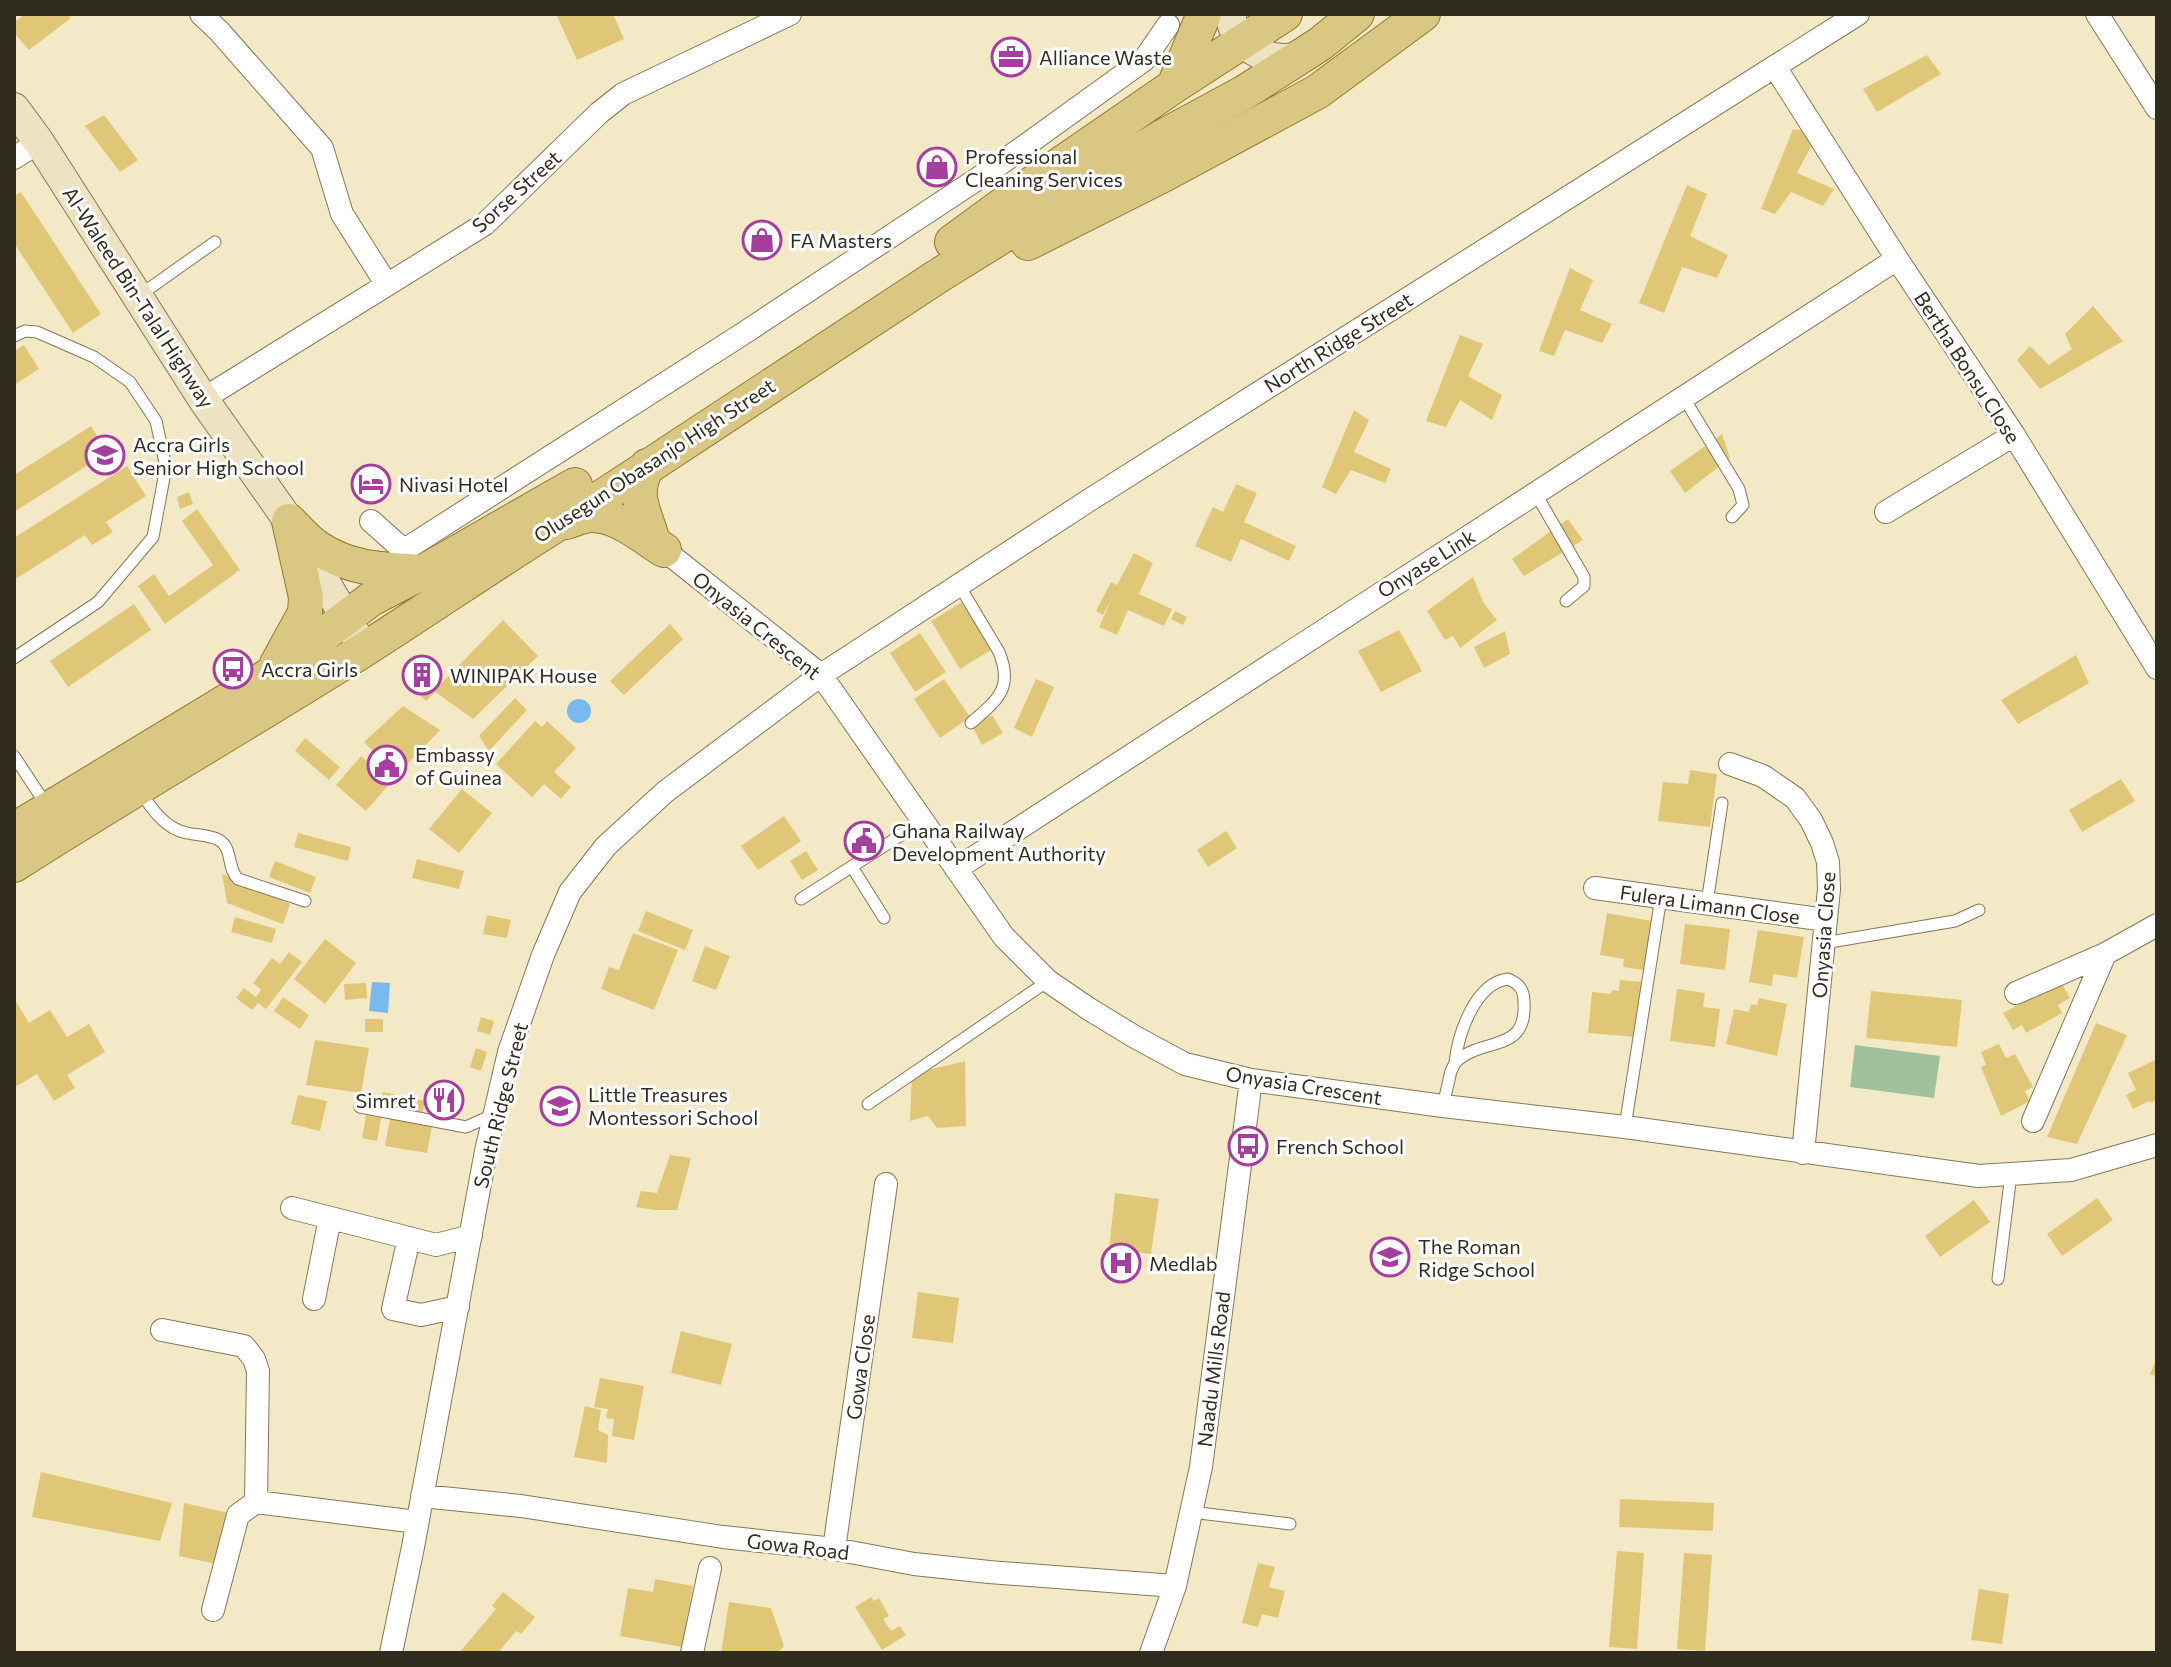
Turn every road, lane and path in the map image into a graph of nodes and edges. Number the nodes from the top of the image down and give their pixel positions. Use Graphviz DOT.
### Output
graph roads {
  1 [pos="201,14"];
  2 [pos="790,14"];
  3 [pos="1204,14"];
  4 [pos="1285,14"];
  5 [pos="1357,14"];
  6 [pos="1423,14"];
  7 [pos="1858,14"];
  8 [pos="2097,14"];
  9 [pos="1168,25"];
  10 [pos="1237,28"];
  11 [pos="1317,39"];
  12 [pos="1775,67"];
  13 [pos="1174,86"];
  14 [pos="14,108"];
  15 [pos="2157,108"];
  16 [pos="26,150"];
  17 [pos="949,197"];
  18 [pos="970,231"];
  19 [pos="215,242"];
  20 [pos="1897,259"];
  21 [pos="938,276"];
  22 [pos="387,285"];
  23 [pos="138,296"];
  24 [pos="14,336"];
  25 [pos="1684,398"];
  26 [pos="203,399"];
  27 [pos="2014,435"];
  28 [pos="647,466"];
  29 [pos="597,486"];
  30 [pos="1536,494"];
  31 [pos="1886,512"];
  32 [pos="1732,517"];
  33 [pos="289,521"];
  34 [pos="371,521"];
  35 [pos="551,527"];
  36 [pos="657,542"];
  37 [pos="423,572"];
  38 [pos="958,584"];
  39 [pos="1566,601"];
  40 [pos="346,619"];
  41 [pos="365,649"];
  42 [pos="14,658"];
  43 [pos="2157,668"];
  44 [pos="273,673"];
  45 [pos="821,675"];
  46 [pos="971,723"];
  47 [pos="14,756"];
  48 [pos="1730,764"];
  49 [pos="138,787"];
  50 [pos="1722,803"];
  51 [pos="50,809"];
  52 [pos="923,821"];
  53 [pos="14,830"];
  54 [pos="14,865"];
  55 [pos="852,867"];
  56 [pos="956,869"];
  57 [pos="1595,888"];
  58 [pos="1661,897"];
  59 [pos="801,899"];
  60 [pos="305,901"];
  61 [pos="1707,903"];
  62 [pos="1979,910"];
  63 [pos="884,918"];
  64 [pos="1826,920"];
  65 [pos="2157,925"];
  66 [pos="1824,943"];
  67 [pos="2105,954"];
  68 [pos="1048,981"];
  69 [pos="2016,993"];
  70 [pos="1455,1063"];
  71 [pos="1251,1080"];
  72 [pos="868,1104"];
  73 [pos="1443,1106"];
  74 [pos="360,1107"];
  75 [pos="494,1115"];
  76 [pos="2033,1121"];
  77 [pos="1625,1127"];
  78 [pos="2157,1145"];
  79 [pos="1803,1153"];
  80 [pos="2011,1174"];
  81 [pos="886,1184"];
  82 [pos="292,1208"];
  83 [pos="330,1218"];
  84 [pos="471,1236"];
  85 [pos="409,1238"];
  86 [pos="1998,1279"];
  87 [pos="314,1299"];
  88 [pos="458,1307"];
  89 [pos="162,1330"];
  90 [pos="422,1496"];
  91 [pos="256,1502"];
  92 [pos="1191,1512"];
  93 [pos="417,1522"];
  94 [pos="1290,1524"];
  95 [pos="834,1549"];
  96 [pos="710,1568"];
  97 [pos="1175,1586"];
  98 [pos="213,1610"];
  99 [pos="391,1653"];
  100 [pos="692,1653"];
  101 [pos="1151,1653"];
  1 -- 22 [label="street"];
  2 -- 22 [label="street, Sorse Street"];
  3 -- 13 [label="main road"];
  4 -- 10 [label="main road, Olusegun Obasanjo High Street"];
  5 -- 11 [label="main road, Olusegun Obasanjo High Street"];
  6 -- 21 [label="main road"];
  7 -- 12 [label="street, North Ridge Street"];
  8 -- 15 [label="street"];
  9 -- 17 [label="street"];
  10 -- 11 [label="street"];
  10 -- 13 [label="main road, Olusegun Obasanjo High Street"];
  11 -- 21 [label="main road, Olusegun Obasanjo High Street"];
  12 -- 20 [label="street, Bertha Bonsu Close"];
  12 -- 38 [label="street, North Ridge Street"];
  13 -- 18 [label="main road, Olusegun Obasanjo High Street"];
  14 -- 16 [label="street, Al-Waleed Bin-Talal Highway"];
  16 -- 23 [label="street, Al-Waleed Bin-Talal Highway"];
  17 -- 18 [label="street"];
  17 -- 34 [label="street"];
  18 -- 29 [label="main road, Olusegun Obasanjo High Street"];
  19 -- 23 [label="lane"];
  20 -- 25 [label="street, Onyase Link"];
  20 -- 27 [label="street, Bertha Bonsu Close"];
  21 -- 28 [label="main road, Olusegun Obasanjo High Street"];
  22 -- 26 [label="street, Sorse Street"];
  23 -- 26 [label="street, Al-Waleed Bin-Talal Highway"];
  24 -- 42 [label="lane"];
  25 -- 30 [label="street, Onyase Link"];
  25 -- 32 [label="lane"];
  26 -- 33 [label="street, Al-Waleed Bin-Talal Highway"];
  27 -- 31 [label="street"];
  27 -- 43 [label="street, Bertha Bonsu Close"];
  28 -- 29 [label="main road, Olusegun Obasanjo High Street"];
  28 -- 36 [label="main road"];
  29 -- 35 [label="main road, Olusegun Obasanjo High Street"];
  29 -- 36 [label="street, Onyasia Crescent"];
  29 -- 37 [label="main road, Olusegun Obasanjo High Street"];
  30 -- 39 [label="lane"];
  30 -- 56 [label="street, Onyase Link"];
  33 -- 37 [label="main road"];
  33 -- 40 [label="street, Al-Waleed Bin-Talal Highway"];
  33 -- 44 [label="main road"];
  35 -- 36 [label="main road"];
  35 -- 41 [label="main road, Olusegun Obasanjo High Street"];
  36 -- 45 [label="street, Onyasia Crescent"];
  37 -- 40 [label="main road, Olusegun Obasanjo High Street"];
  38 -- 45 [label="street, North Ridge Street"];
  38 -- 46 [label="lane"];
  40 -- 41 [label="street, Al-Waleed Bin-Talal Highway"];
  40 -- 44 [label="main road, Olusegun Obasanjo High Street"];
  41 -- 49 [label="main road, Olusegun Obasanjo High Street"];
  44 -- 51 [label="main road, Olusegun Obasanjo High Street"];
  45 -- 52 [label="street, Onyasia Crescent"];
  45 -- 75 [label="street, South Ridge Street"];
  47 -- 51 [label="lane"];
  48 -- 64 [label="street, Onyasia Close"];
  49 -- 54 [label="main road, Olusegun Obasanjo High Street"];
  49 -- 60 [label="lane"];
  50 -- 61 [label="lane"];
  51 -- 53 [label="main road, Olusegun Obasanjo High Street"];
  52 -- 55 [label="lane"];
  52 -- 56 [label="street, Onyasia Crescent"];
  55 -- 59 [label="lane"];
  55 -- 63 [label="lane"];
  56 -- 68 [label="street, Onyasia Crescent"];
  57 -- 58 [label="street, Fulera Limann Close"];
  58 -- 61 [label="street, Fulera Limann Close"];
  58 -- 77 [label="lane"];
  61 -- 64 [label="street, Fulera Limann Close"];
  62 -- 66 [label="lane"];
  64 -- 66 [label="street, Onyasia Close"];
  65 -- 67 [label="street"];
  66 -- 79 [label="street, Onyasia Close"];
  67 -- 69 [label="street"];
  67 -- 76 [label="street"];
  68 -- 71 [label="street, Onyasia Crescent"];
  68 -- 72 [label="lane"];
  70 -- 70 [label="lane"];
  70 -- 73 [label="lane"];
  71 -- 73 [label="street, Onyasia Crescent"];
  71 -- 92 [label="street, Naadu Mills Road"];
  73 -- 77 [label="street, Onyasia Crescent"];
  74 -- 75 [label="lane"];
  75 -- 84 [label="street, South Ridge Street"];
  77 -- 79 [label="street, Onyasia Crescent"];
  78 -- 80 [label="street, Onyasia Crescent"];
  79 -- 80 [label="street, Onyasia Crescent"];
  80 -- 86 [label="lane"];
  81 -- 95 [label="street, Gowa Close"];
  82 -- 83 [label="street"];
  83 -- 85 [label="street"];
  83 -- 87 [label="street"];
  84 -- 85 [label="street"];
  84 -- 88 [label="street, South Ridge Street"];
  85 -- 88 [label="street"];
  88 -- 90 [label="street, South Ridge Street"];
  89 -- 91 [label="street"];
  90 -- 93 [label="street, South Ridge Street"];
  90 -- 95 [label="street, Gowa Road"];
  91 -- 93 [label="street"];
  91 -- 98 [label="street"];
  92 -- 94 [label="lane"];
  92 -- 97 [label="street, Naadu Mills Road"];
  93 -- 99 [label="street, South Ridge Street"];
  95 -- 97 [label="street, Gowa Road"];
  96 -- 100 [label="street"];
  97 -- 101 [label="street, Naadu Mills Road"];
}
